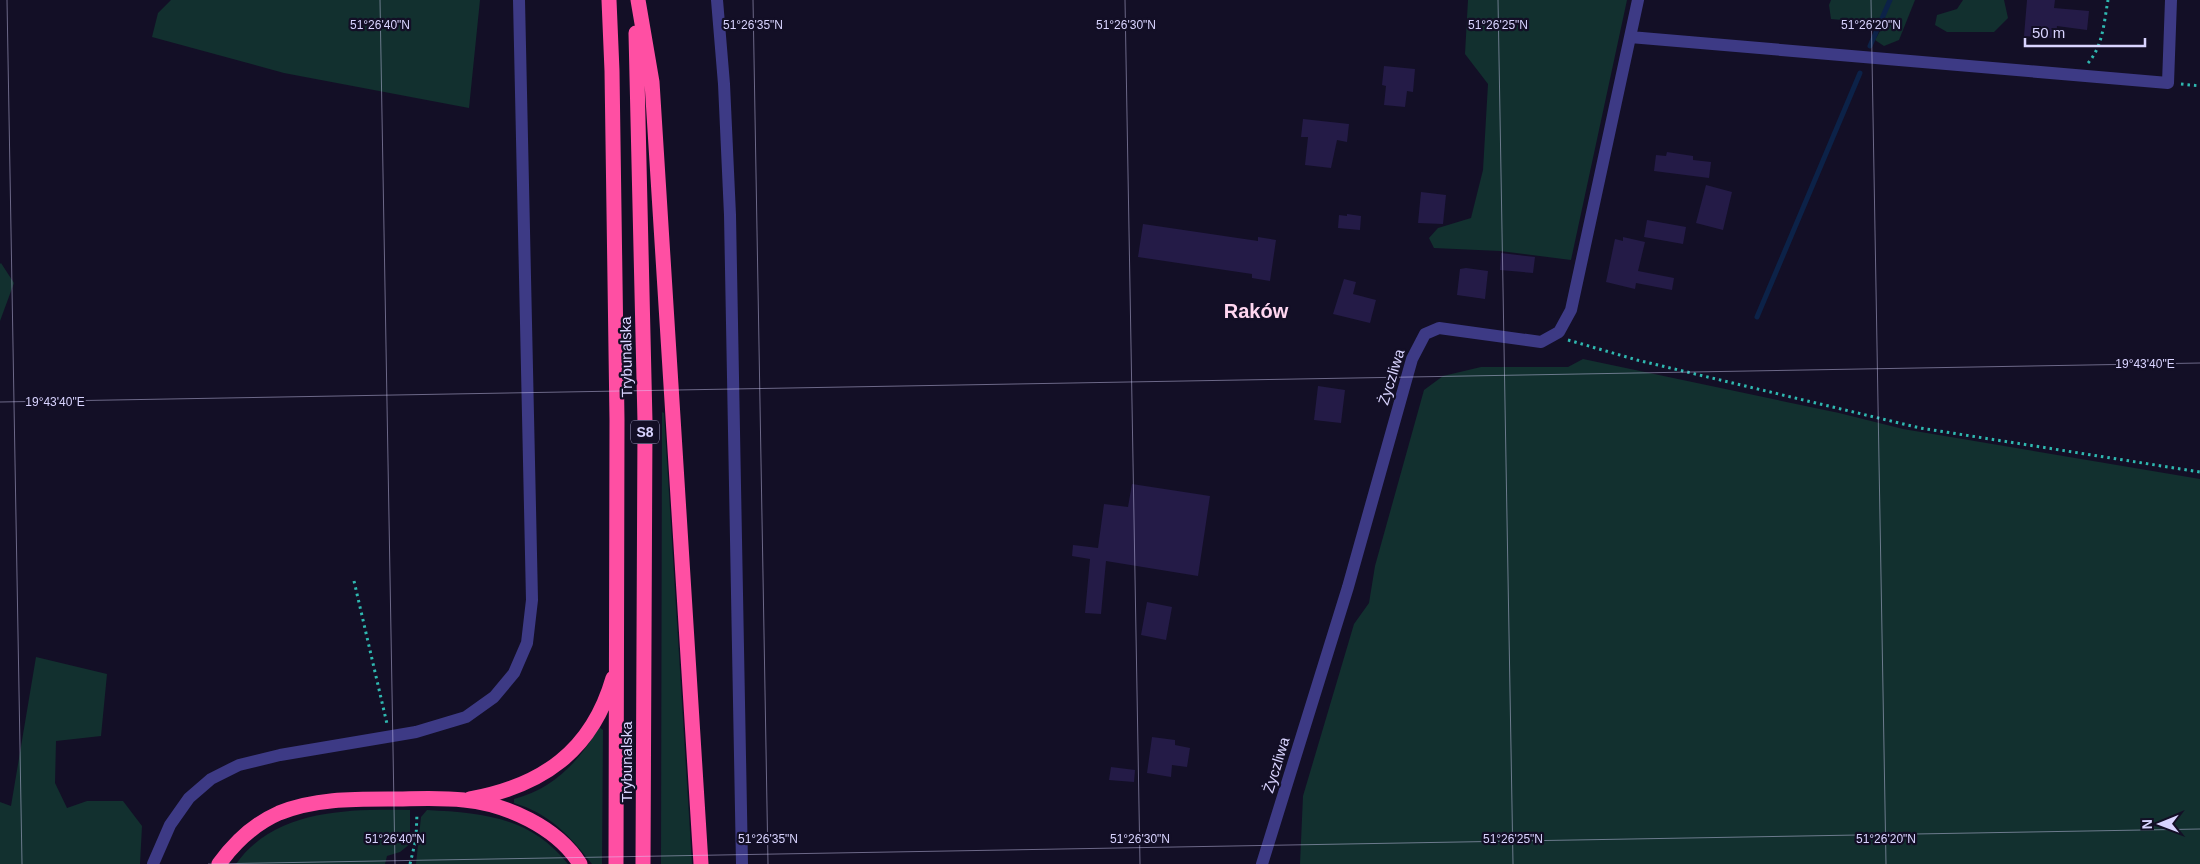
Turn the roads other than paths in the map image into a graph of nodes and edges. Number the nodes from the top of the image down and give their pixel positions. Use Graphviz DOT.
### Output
graph roads {
  1 [pos="519,0"];
  2 [pos="609,0"];
  3 [pos="637,0"];
  4 [pos="717,0"];
  5 [pos="1638,0"];
  6 [pos="2171,0"];
  7 [pos="1630,38"];
  8 [pos="617,667"];
  9 [pos="463,800"];
  10 [pos="153,864"];
  11 [pos="219,864"];
  12 [pos="580,864"];
  13 [pos="616,864"];
  14 [pos="643,864"];
  15 [pos="702,864"];
  16 [pos="742,864"];
  17 [pos="1262,864"];
  1 -- 10 [label="street"];
  2 -- 8 [label="highway, Trybunalska / S8"];
  3 -- 14 [label="highway, Trybunalska / S8"];
  3 -- 15 [label="highway"];
  4 -- 16 [label="street"];
  5 -- 7 [label="street"];
  6 -- 7 [label="street"];
  7 -- 17 [label="street, Życzliwa"];
  8 -- 9 [label="highway"];
  8 -- 13 [label="highway, S8"];
  9 -- 11 [label="highway"];
  9 -- 12 [label="highway"];
}
